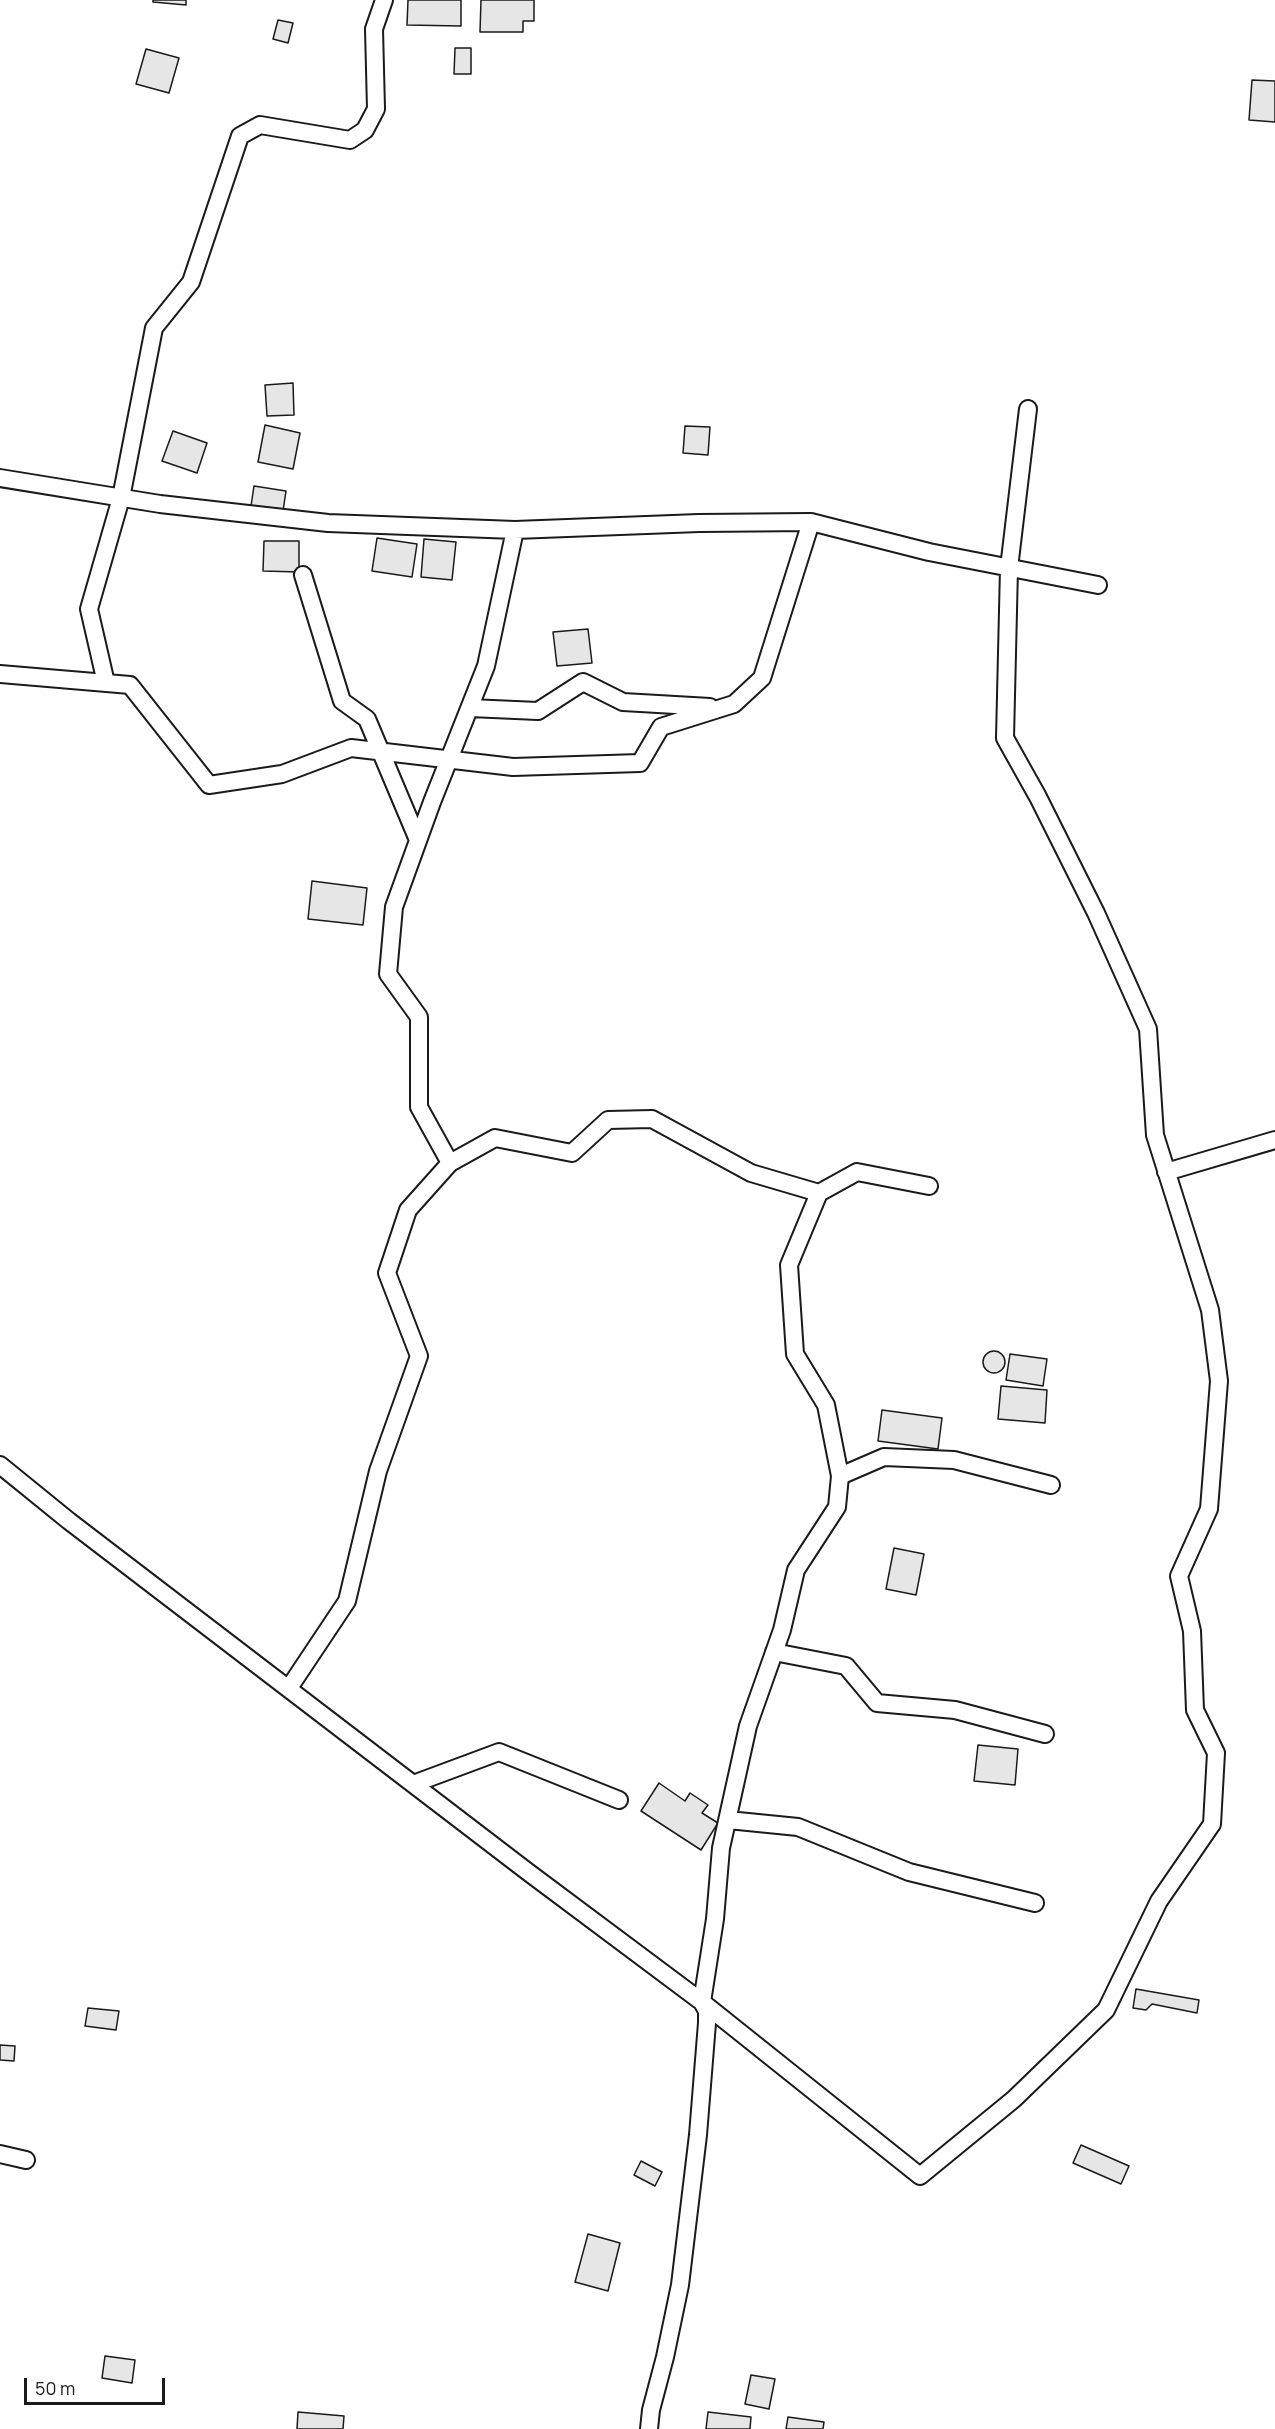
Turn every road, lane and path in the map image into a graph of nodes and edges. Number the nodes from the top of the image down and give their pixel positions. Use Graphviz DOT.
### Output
graph roads {
  1 [pos="384,0"];
  2 [pos="1028,410"];
  3 [pos="0,478"];
  4 [pos="121,498"];
  5 [pos="811,522"];
  6 [pos="515,530"];
  7 [pos="1009,568"];
  8 [pos="303,575"];
  9 [pos="1098,585"];
  10 [pos="0,674"];
  11 [pos="106,683"];
  12 [pos="470,708"];
  13 [pos="720,708"];
  14 [pos="378,751"];
  15 [pos="449,758"];
  16 [pos="418,840"];
  17 [pos="1275,1140"];
  18 [pos="450,1163"];
  19 [pos="1166,1172"];
  20 [pos="928,1186"];
  21 [pos="819,1193"];
  22 [pos="0,1466"];
  23 [pos="840,1476"];
  24 [pos="1052,1485"];
  25 [pos="774,1652"];
  26 [pos="289,1688"];
  27 [pos="1045,1734"];
  28 [pos="413,1784"];
  29 [pos="619,1800"];
  30 [pos="728,1820"];
  31 [pos="1035,1903"];
  32 [pos="702,2002"];
  33 [pos="0,2154"];
  34 [pos="26,2160"];
  35 [pos="649,2429"];
  1 -- 4 [label="street"];
  2 -- 7 [label="street"];
  3 -- 4 [label="street"];
  4 -- 6 [label="street"];
  4 -- 11 [label="street"];
  5 -- 6 [label="street"];
  5 -- 7 [label="street"];
  5 -- 13 [label="street"];
  6 -- 12 [label="street"];
  7 -- 9 [label="street"];
  7 -- 19 [label="street"];
  8 -- 14 [label="street"];
  10 -- 11 [label="street"];
  11 -- 14 [label="street"];
  12 -- 13 [label="street"];
  12 -- 15 [label="street"];
  13 -- 15 [label="street"];
  14 -- 15 [label="street"];
  14 -- 16 [label="street"];
  15 -- 16 [label="street"];
  16 -- 18 [label="street"];
  17 -- 19 [label="street"];
  18 -- 21 [label="street"];
  18 -- 26 [label="street"];
  19 -- 32 [label="street"];
  20 -- 21 [label="street"];
  21 -- 23 [label="street"];
  22 -- 26 [label="street"];
  23 -- 24 [label="street"];
  23 -- 25 [label="street"];
  25 -- 27 [label="street"];
  25 -- 30 [label="street"];
  26 -- 28 [label="street"];
  28 -- 29 [label="street"];
  28 -- 32 [label="street"];
  30 -- 31 [label="street"];
  30 -- 32 [label="street"];
  32 -- 35 [label="street"];
  33 -- 34 [label="street"];
}
